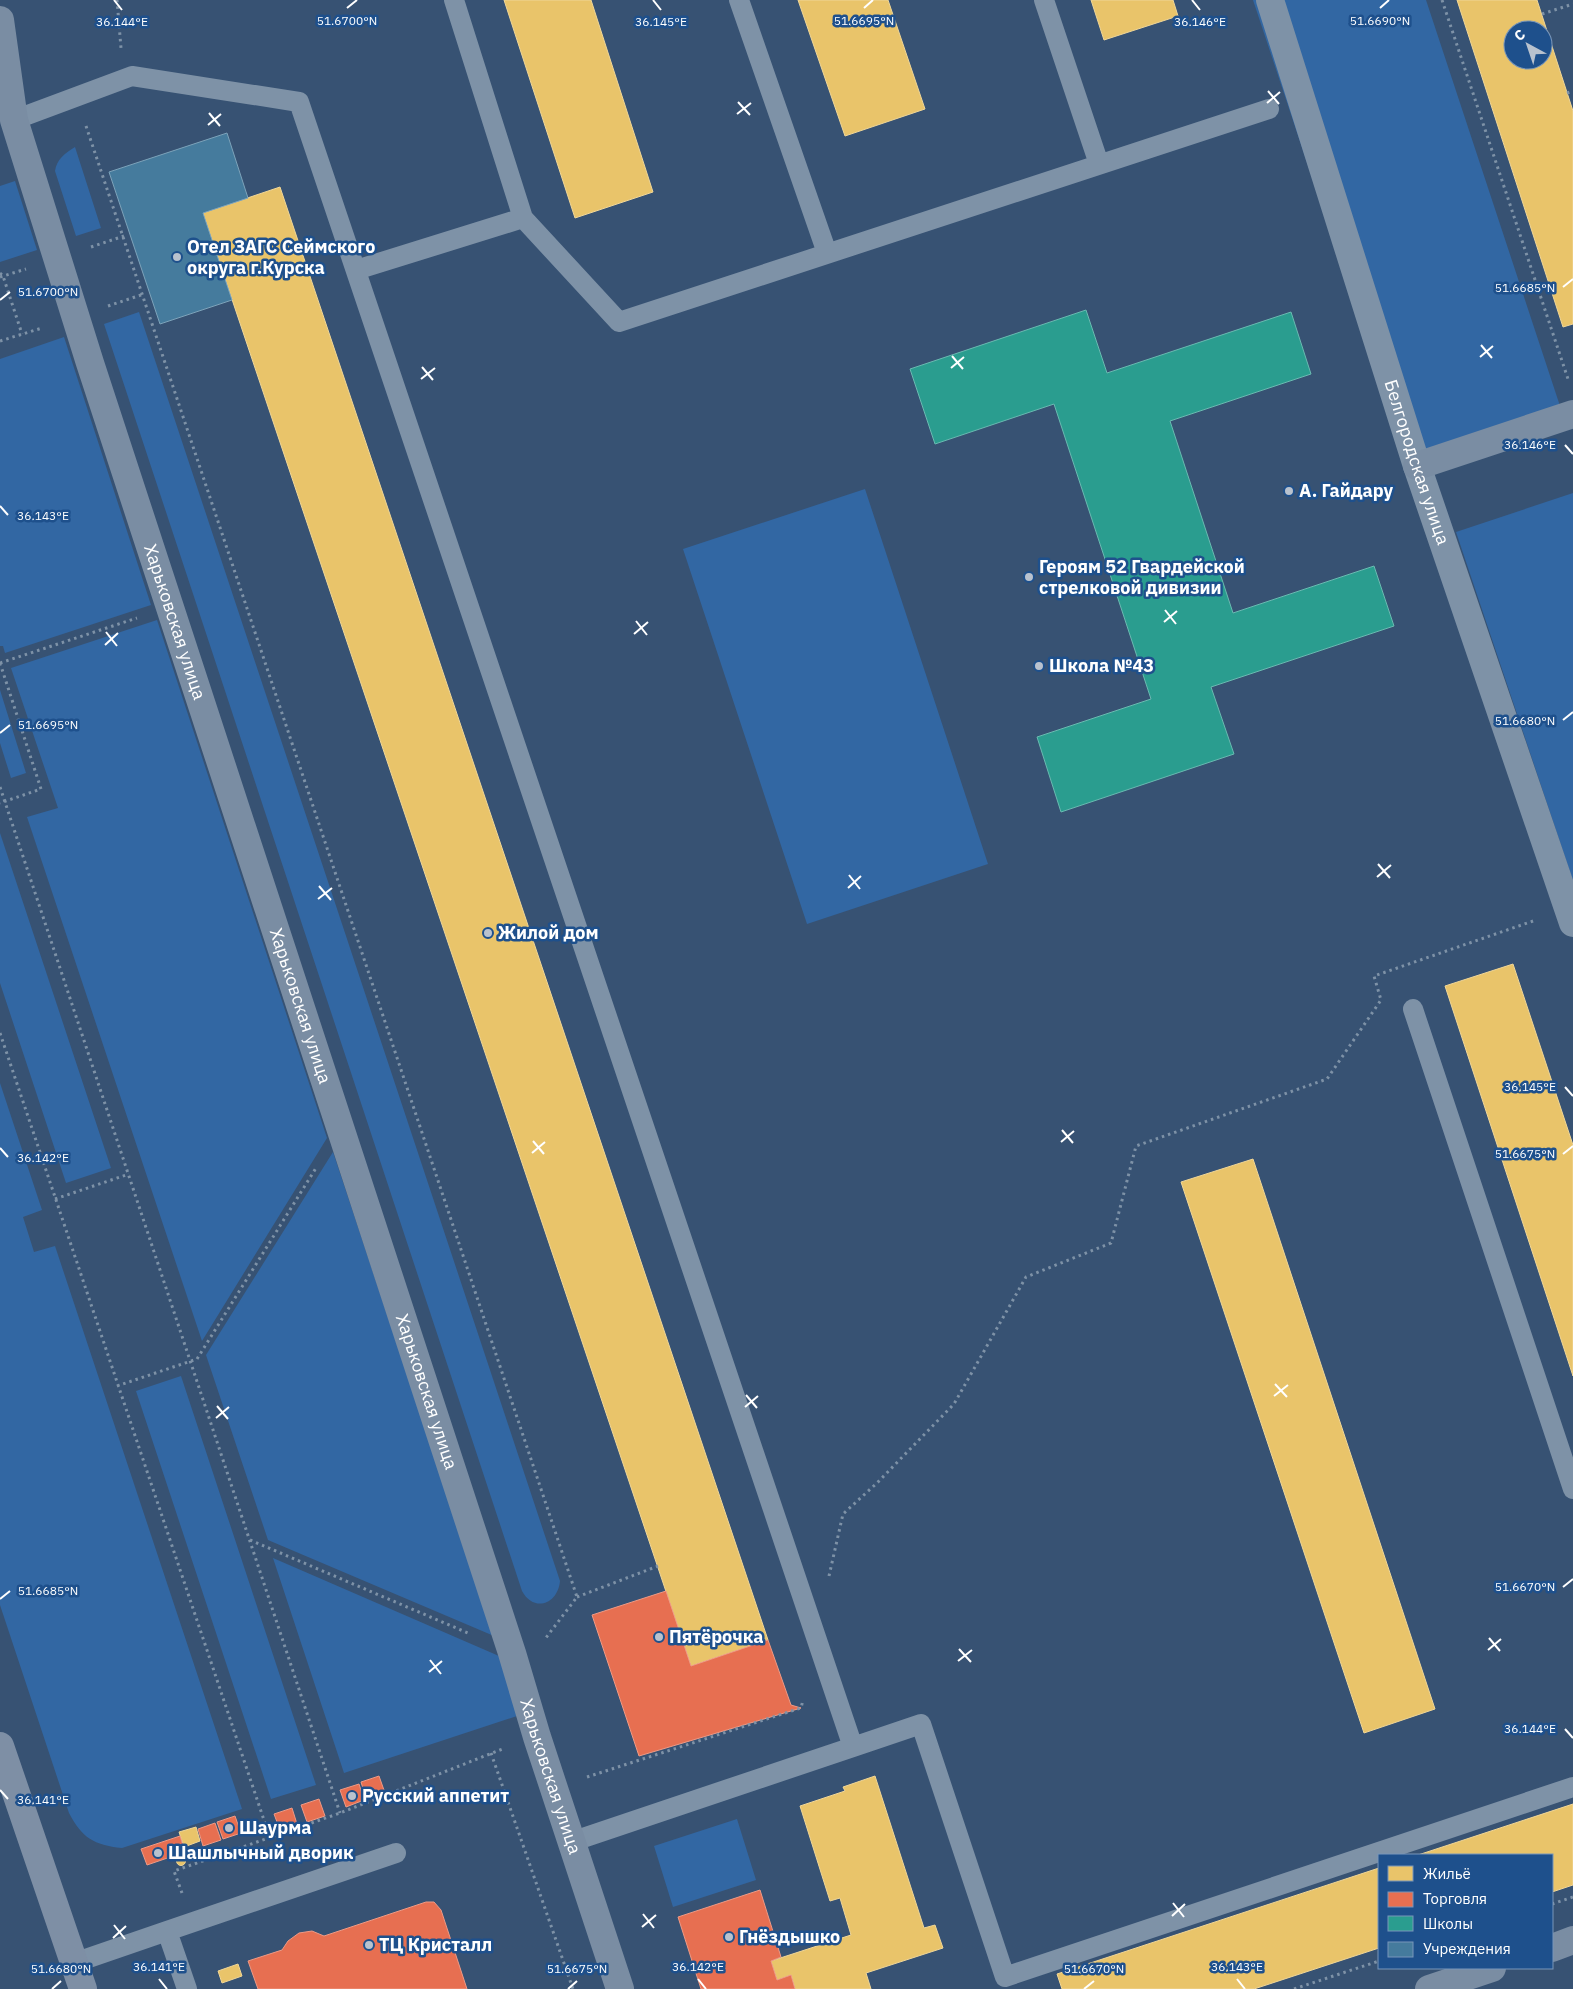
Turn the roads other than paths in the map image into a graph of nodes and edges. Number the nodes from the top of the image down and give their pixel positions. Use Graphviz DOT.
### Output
graph roads {
  1 [pos="454,0"];
  2 [pos="739,0"];
  3 [pos="1044,0"];
  4 [pos="1270,0"];
  5 [pos="0,20"];
  6 [pos="0,80"];
  7 [pos="1269,109"];
  8 [pos="14,120"];
  9 [pos="1099,164"];
  10 [pos="523,218"];
  11 [pos="827,253"];
  12 [pos="356,270"];
  13 [pos="1573,414"];
  14 [pos="1417,466"];
  15 [pos="1569,911"];
  16 [pos="1413,1008"];
  17 [pos="1573,1489"];
  18 [pos="0,1746"];
  19 [pos="853,1747"];
  20 [pos="1573,1787"];
  21 [pos="571,1842"];
  22 [pos="396,1853"];
  23 [pos="1380,1854"];
  24 [pos="1378,1855"];
  25 [pos="167,1931"];
  26 [pos="1573,1940"];
  27 [pos="1553,1948"];
  28 [pos="74,1963"];
  29 [pos="1489,1969"];
  30 [pos="1008,1983"];
  31 [pos="83,1989"];
  32 [pos="187,1989"];
  33 [pos="620,1989"];
  34 [pos="1429,1989"];
  1 -- 10 [label="lane"];
  2 -- 11 [label="lane"];
  3 -- 9 [label="lane"];
  4 -- 14 [label="street, Белгородская улица"];
  5 -- 8 [label="street, Харьковская улица"];
  6 -- 8 [label="street"];
  7 -- 9 [label="lane"];
  8 -- 12 [label="lane"];
  8 -- 21 [label="street, Харьковская улица"];
  9 -- 11 [label="lane"];
  10 -- 11 [label="lane"];
  10 -- 12 [label="lane"];
  12 -- 19 [label="lane"];
  13 -- 14 [label="street"];
  14 -- 15 [label="street, Белгородская улица"];
  16 -- 17 [label="lane"];
  18 -- 28 [label="main road"];
  19 -- 21 [label="lane"];
  19 -- 30 [label="lane"];
  20 -- 23 [label="lane"];
  21 -- 33 [label="street, Харьковская улица"];
  22 -- 25 [label="lane"];
  24 -- 30 [label="lane"];
  25 -- 28 [label="lane"];
  25 -- 32 [label="lane"];
  26 -- 27 [label="street"];
  28 -- 31 [label="main road"];
  29 -- 34 [label="street"];
}
